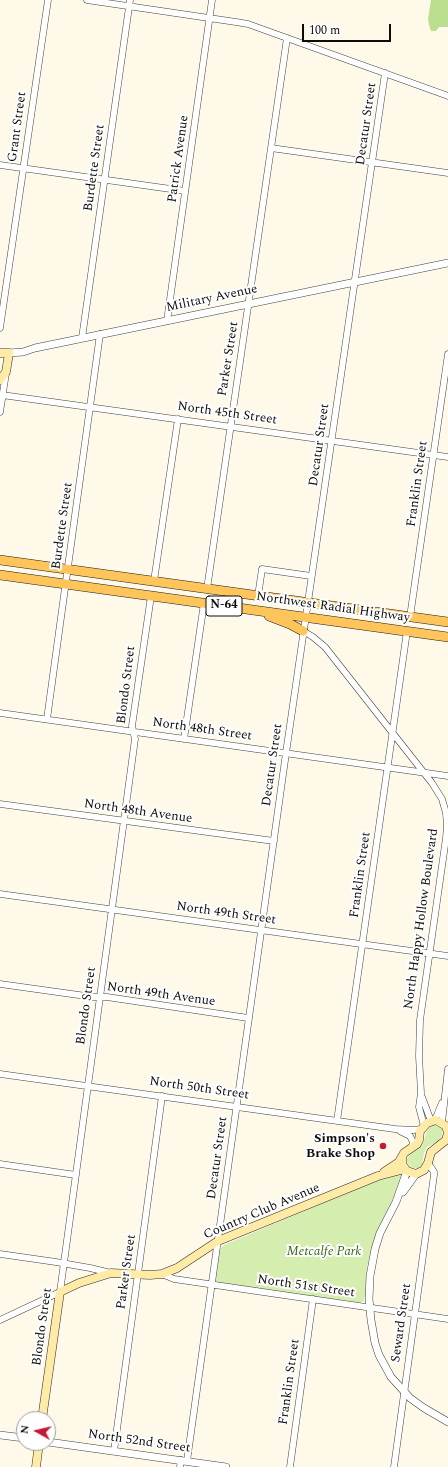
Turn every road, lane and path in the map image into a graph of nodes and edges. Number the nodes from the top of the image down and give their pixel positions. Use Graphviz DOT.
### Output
graph roads {
  1 [pos="48,0"];
  2 [pos="87,0"];
  3 [pos="212,0"];
  4 [pos="129,3"];
  5 [pos="210,18"];
  6 [pos="287,38"];
  7 [pos="386,73"];
  8 [pos="448,96"];
  9 [pos="271,148"];
  10 [pos="373,162"];
  11 [pos="0,165"];
  12 [pos="23,168"];
  13 [pos="448,173"];
  14 [pos="104,180"];
  15 [pos="185,191"];
  16 [pos="448,263"];
  17 [pos="355,282"];
  18 [pos="248,304"];
  19 [pos="167,321"];
  20 [pos="0,328"];
  21 [pos="100,334"];
  22 [pos="82,338"];
  23 [pos="0,352"];
  24 [pos="9,353"];
  25 [pos="448,354"];
  26 [pos="6,372"];
  27 [pos="0,380"];
  28 [pos="2,395"];
  29 [pos="90,407"];
  30 [pos="0,412"];
  31 [pos="178,419"];
  32 [pos="230,426"];
  33 [pos="332,441"];
  34 [pos="433,455"];
  35 [pos="448,457"];
  36 [pos="0,560"];
  37 [pos="68,570"];
  38 [pos="0,575"];
  39 [pos="312,576"];
  40 [pos="154,581"];
  41 [pos="66,584"];
  42 [pos="207,589"];
  43 [pos="151,596"];
  44 [pos="258,596"];
  45 [pos="204,603"];
  46 [pos="308,603"];
  47 [pos="249,609"];
  48 [pos="410,616"];
  49 [pos="306,617"];
  50 [pos="448,622"];
  51 [pos="304,631"];
  52 [pos="407,631"];
  53 [pos="448,637"];
  54 [pos="0,713"];
  55 [pos="47,719"];
  56 [pos="134,732"];
  57 [pos="392,732"];
  58 [pos="184,739"];
  59 [pos="286,753"];
  60 [pos="387,768"];
  61 [pos="424,773"];
  62 [pos="448,776"];
  63 [pos="0,804"];
  64 [pos="124,821"];
  65 [pos="274,841"];
  66 [pos="0,894"];
  67 [pos="112,909"];
  68 [pos="261,930"];
  69 [pos="362,944"];
  70 [pos="429,954"];
  71 [pos="448,956"];
  72 [pos="0,984"];
  73 [pos="100,997"];
  74 [pos="248,1018"];
  75 [pos="448,1069"];
  76 [pos="0,1074"];
  77 [pos="88,1086"];
  78 [pos="162,1096"];
  79 [pos="236,1107"];
  80 [pos="337,1121"];
  81 [pos="439,1127"];
  82 [pos="395,1129"];
  83 [pos="446,1143"];
  84 [pos="412,1147"];
  85 [pos="402,1157"];
  86 [pos="428,1163"];
  87 [pos="0,1164"];
  88 [pos="406,1170"];
  89 [pos="418,1173"];
  90 [pos="76,1175"];
  91 [pos="378,1176"];
  92 [pos="433,1182"];
  93 [pos="396,1202"];
  94 [pos="218,1241"];
  95 [pos="0,1254"];
  96 [pos="63,1263"];
  97 [pos="111,1273"];
  98 [pos="138,1274"];
  99 [pos="162,1274"];
  100 [pos="211,1285"];
  101 [pos="60,1292"];
  102 [pos="313,1299"];
  103 [pos="370,1308"];
  104 [pos="414,1314"];
  105 [pos="448,1318"];
  106 [pos="0,1320"];
  107 [pos="404,1392"];
  108 [pos="43,1411"];
  109 [pos="448,1422"];
  110 [pos="0,1435"];
  111 [pos="16,1437"];
  112 [pos="56,1443"];
  113 [pos="38,1451"];
  114 [pos="114,1451"];
  115 [pos="182,1463"];
  116 [pos="36,1467"];
  117 [pos="226,1467"];
  118 [pos="290,1467"];
  119 [pos="394,1467"];
  1 -- 12 [label="street, Grant Street"];
  2 -- 4 [label="street"];
  3 -- 5 [label="street, Patrick Avenue"];
  4 -- 5 [label="street"];
  4 -- 14 [label="street, Burdette Street"];
  5 -- 6 [label="street"];
  5 -- 15 [label="street, Patrick Avenue"];
  6 -- 7 [label="street"];
  6 -- 9 [label="street, Parker Street"];
  7 -- 8 [label="street"];
  7 -- 10 [label="street, Decatur Street"];
  9 -- 10 [label="street"];
  9 -- 18 [label="street, Parker Street"];
  10 -- 13 [label="street"];
  10 -- 17 [label="street, Decatur Street"];
  11 -- 12 [label="street"];
  12 -- 14 [label="street"];
  12 -- 20 [label="street, Grant Street"];
  14 -- 15 [label="street"];
  14 -- 22 [label="street, Burdette Street"];
  15 -- 19 [label="street, Patrick Avenue"];
  16 -- 17 [label="street, Military Avenue"];
  17 -- 18 [label="street, Military Avenue"];
  17 -- 33 [label="street, Decatur Street"];
  18 -- 19 [label="street, Military Avenue"];
  18 -- 32 [label="street, Parker Street"];
  19 -- 21 [label="street, Military Avenue"];
  21 -- 22 [label="street, Military Avenue"];
  21 -- 29 [label="street, Burdette Street"];
  22 -- 24 [label="street, Military Avenue"];
  23 -- 24 [label="main road"];
  24 -- 26 [label="main road"];
  25 -- 34 [label="street, Franklin Street"];
  26 -- 27 [label="main road"];
  26 -- 28 [label="street"];
  28 -- 29 [label="street, North 45th Street"];
  28 -- 30 [label="street"];
  29 -- 31 [label="street, North 45th Street"];
  29 -- 37 [label="street, Burdette Street"];
  31 -- 32 [label="street, North 45th Street"];
  31 -- 40 [label="street"];
  32 -- 33 [label="street, North 45th Street"];
  32 -- 42 [label="street, Parker Street"];
  33 -- 34 [label="street, North 45th Street"];
  33 -- 39 [label="street, Decatur Street"];
  34 -- 35 [label="street, North 45th Street"];
  34 -- 48 [label="street, Franklin Street"];
  36 -- 37 [label="main road, Northwest Radial Highway / N-64"];
  37 -- 40 [label="main road, Northwest Radial Highway / N-64"];
  37 -- 41 [label="street, Burdette Street"];
  38 -- 41 [label="main road, Northwest Radial Highway / N-64"];
  39 -- 44 [label="street"];
  39 -- 46 [label="street, Decatur Street"];
  40 -- 42 [label="main road, Northwest Radial Highway / N-64"];
  41 -- 43 [label="main road, Northwest Radial Highway / N-64"];
  41 -- 55 [label="street, Burdette Street"];
  42 -- 44 [label="main road, Northwest Radial Highway / N-64"];
  43 -- 45 [label="main road, Northwest Radial Highway / N-64"];
  43 -- 56 [label="street, Blondo Street"];
  44 -- 46 [label="main road, Northwest Radial Highway / N-64"];
  45 -- 47 [label="main road, Northwest Radial Highway / N-64"];
  45 -- 58 [label="street"];
  46 -- 48 [label="main road, Northwest Radial Highway / N-64"];
  46 -- 49 [label="street, Decatur Street"];
  47 -- 49 [label="main road, Northwest Radial Highway / N-64"];
  47 -- 51 [label="main road"];
  48 -- 50 [label="main road, Northwest Radial Highway / N-64"];
  49 -- 51 [label="street, Decatur Street"];
  49 -- 52 [label="main road, Northwest Radial Highway / N-64"];
  51 -- 57 [label="street, North Happy Hollow Boulevard"];
  51 -- 59 [label="street, Decatur Street"];
  52 -- 53 [label="main road, Northwest Radial Highway / N-64"];
  52 -- 57 [label="street, Franklin Street"];
  54 -- 55 [label="street, North 48th Street"];
  55 -- 56 [label="street, North 48th Street"];
  56 -- 58 [label="street, North 48th Street"];
  56 -- 64 [label="street, Blondo Street"];
  57 -- 60 [label="street, Franklin Street"];
  57 -- 61 [label="street, North Happy Hollow Boulevard"];
  58 -- 59 [label="street, North 48th Street"];
  59 -- 60 [label="street, North 48th Street"];
  59 -- 65 [label="street, Decatur Street"];
  60 -- 61 [label="street, North 48th Street"];
  60 -- 69 [label="street, Franklin Street"];
  61 -- 62 [label="street, North 48th Street"];
  61 -- 70 [label="street, North Happy Hollow Boulevard"];
  63 -- 64 [label="street, North 48th Avenue"];
  64 -- 65 [label="street, North 48th Avenue"];
  64 -- 67 [label="street, Blondo Street"];
  65 -- 68 [label="street, Decatur Street"];
  66 -- 67 [label="street, North 49th Street"];
  67 -- 68 [label="street, North 49th Street"];
  67 -- 73 [label="street, Blondo Street"];
  68 -- 69 [label="street, North 49th Street"];
  68 -- 74 [label="street, Decatur Street"];
  69 -- 70 [label="street, North 49th Street"];
  69 -- 80 [label="street, Franklin Street"];
  70 -- 71 [label="street, North 49th Street"];
  70 -- 81 [label="street, North Happy Hollow Boulevard"];
  72 -- 73 [label="street, North 49th Avenue"];
  73 -- 74 [label="street, North 49th Avenue"];
  73 -- 77 [label="street, Blondo Street"];
  74 -- 79 [label="street, Decatur Street"];
  75 -- 81 [label="street"];
  76 -- 77 [label="street, North 50th Street"];
  77 -- 78 [label="street, North 50th Street"];
  77 -- 90 [label="street, Blondo Street"];
  78 -- 79 [label="street, North 50th Street"];
  78 -- 98 [label="street, Parker Street"];
  79 -- 80 [label="street, North 50th Street"];
  79 -- 94 [label="street, Decatur Street"];
  80 -- 82 [label="street, North 50th Street"];
  81 -- 82 [label="street, North 50th Street"];
  81 -- 83 [label="main road"];
  81 -- 84 [label="main road, Country Club Avenue"];
  82 -- 84 [label="street, North 50th Street"];
  83 -- 86 [label="main road"];
  84 -- 85 [label="main road, Country Club Avenue"];
  85 -- 88 [label="main road"];
  85 -- 91 [label="main road, Country Club Avenue"];
  86 -- 89 [label="main road"];
  86 -- 92 [label="street, Seward Street"];
  87 -- 90 [label="street"];
  88 -- 89 [label="main road"];
  88 -- 91 [label="main road, Country Club Avenue"];
  88 -- 93 [label="street"];
  89 -- 92 [label="street"];
  89 -- 93 [label="street"];
  90 -- 96 [label="street, Blondo Street"];
  91 -- 94 [label="main road, Country Club Avenue"];
  92 -- 104 [label="street, Seward Street"];
  93 -- 103 [label="street"];
  94 -- 99 [label="main road, Country Club Avenue"];
  94 -- 100 [label="street, Decatur Street"];
  95 -- 96 [label="street"];
  96 -- 97 [label="street"];
  96 -- 101 [label="street, Blondo Street"];
  97 -- 98 [label="main road, Country Club Avenue"];
  97 -- 101 [label="main road, Country Club Avenue"];
  98 -- 99 [label="main road, Country Club Avenue"];
  98 -- 114 [label="street, Parker Street"];
  99 -- 100 [label="street, North 51st Street"];
  100 -- 102 [label="street, North 51st Street"];
  100 -- 115 [label="street, Decatur Street"];
  101 -- 106 [label="street, Country Club Avenue"];
  101 -- 108 [label="main road, Blondo Street"];
  102 -- 103 [label="street, North 51st Street"];
  102 -- 118 [label="street, Franklin Street"];
  103 -- 104 [label="street, North 51st Street"];
  103 -- 107 [label="street"];
  104 -- 105 [label="street, North 51st Street"];
  104 -- 107 [label="street, Seward Street"];
  107 -- 109 [label="street"];
  107 -- 119 [label="street, Seward Street"];
  110 -- 111 [label="street"];
  112 -- 114 [label="street, North 52nd Street"];
  113 -- 116 [label="main road"];
  114 -- 115 [label="street, North 52nd Street"];
  115 -- 117 [label="street, North 52nd Street"];
}
